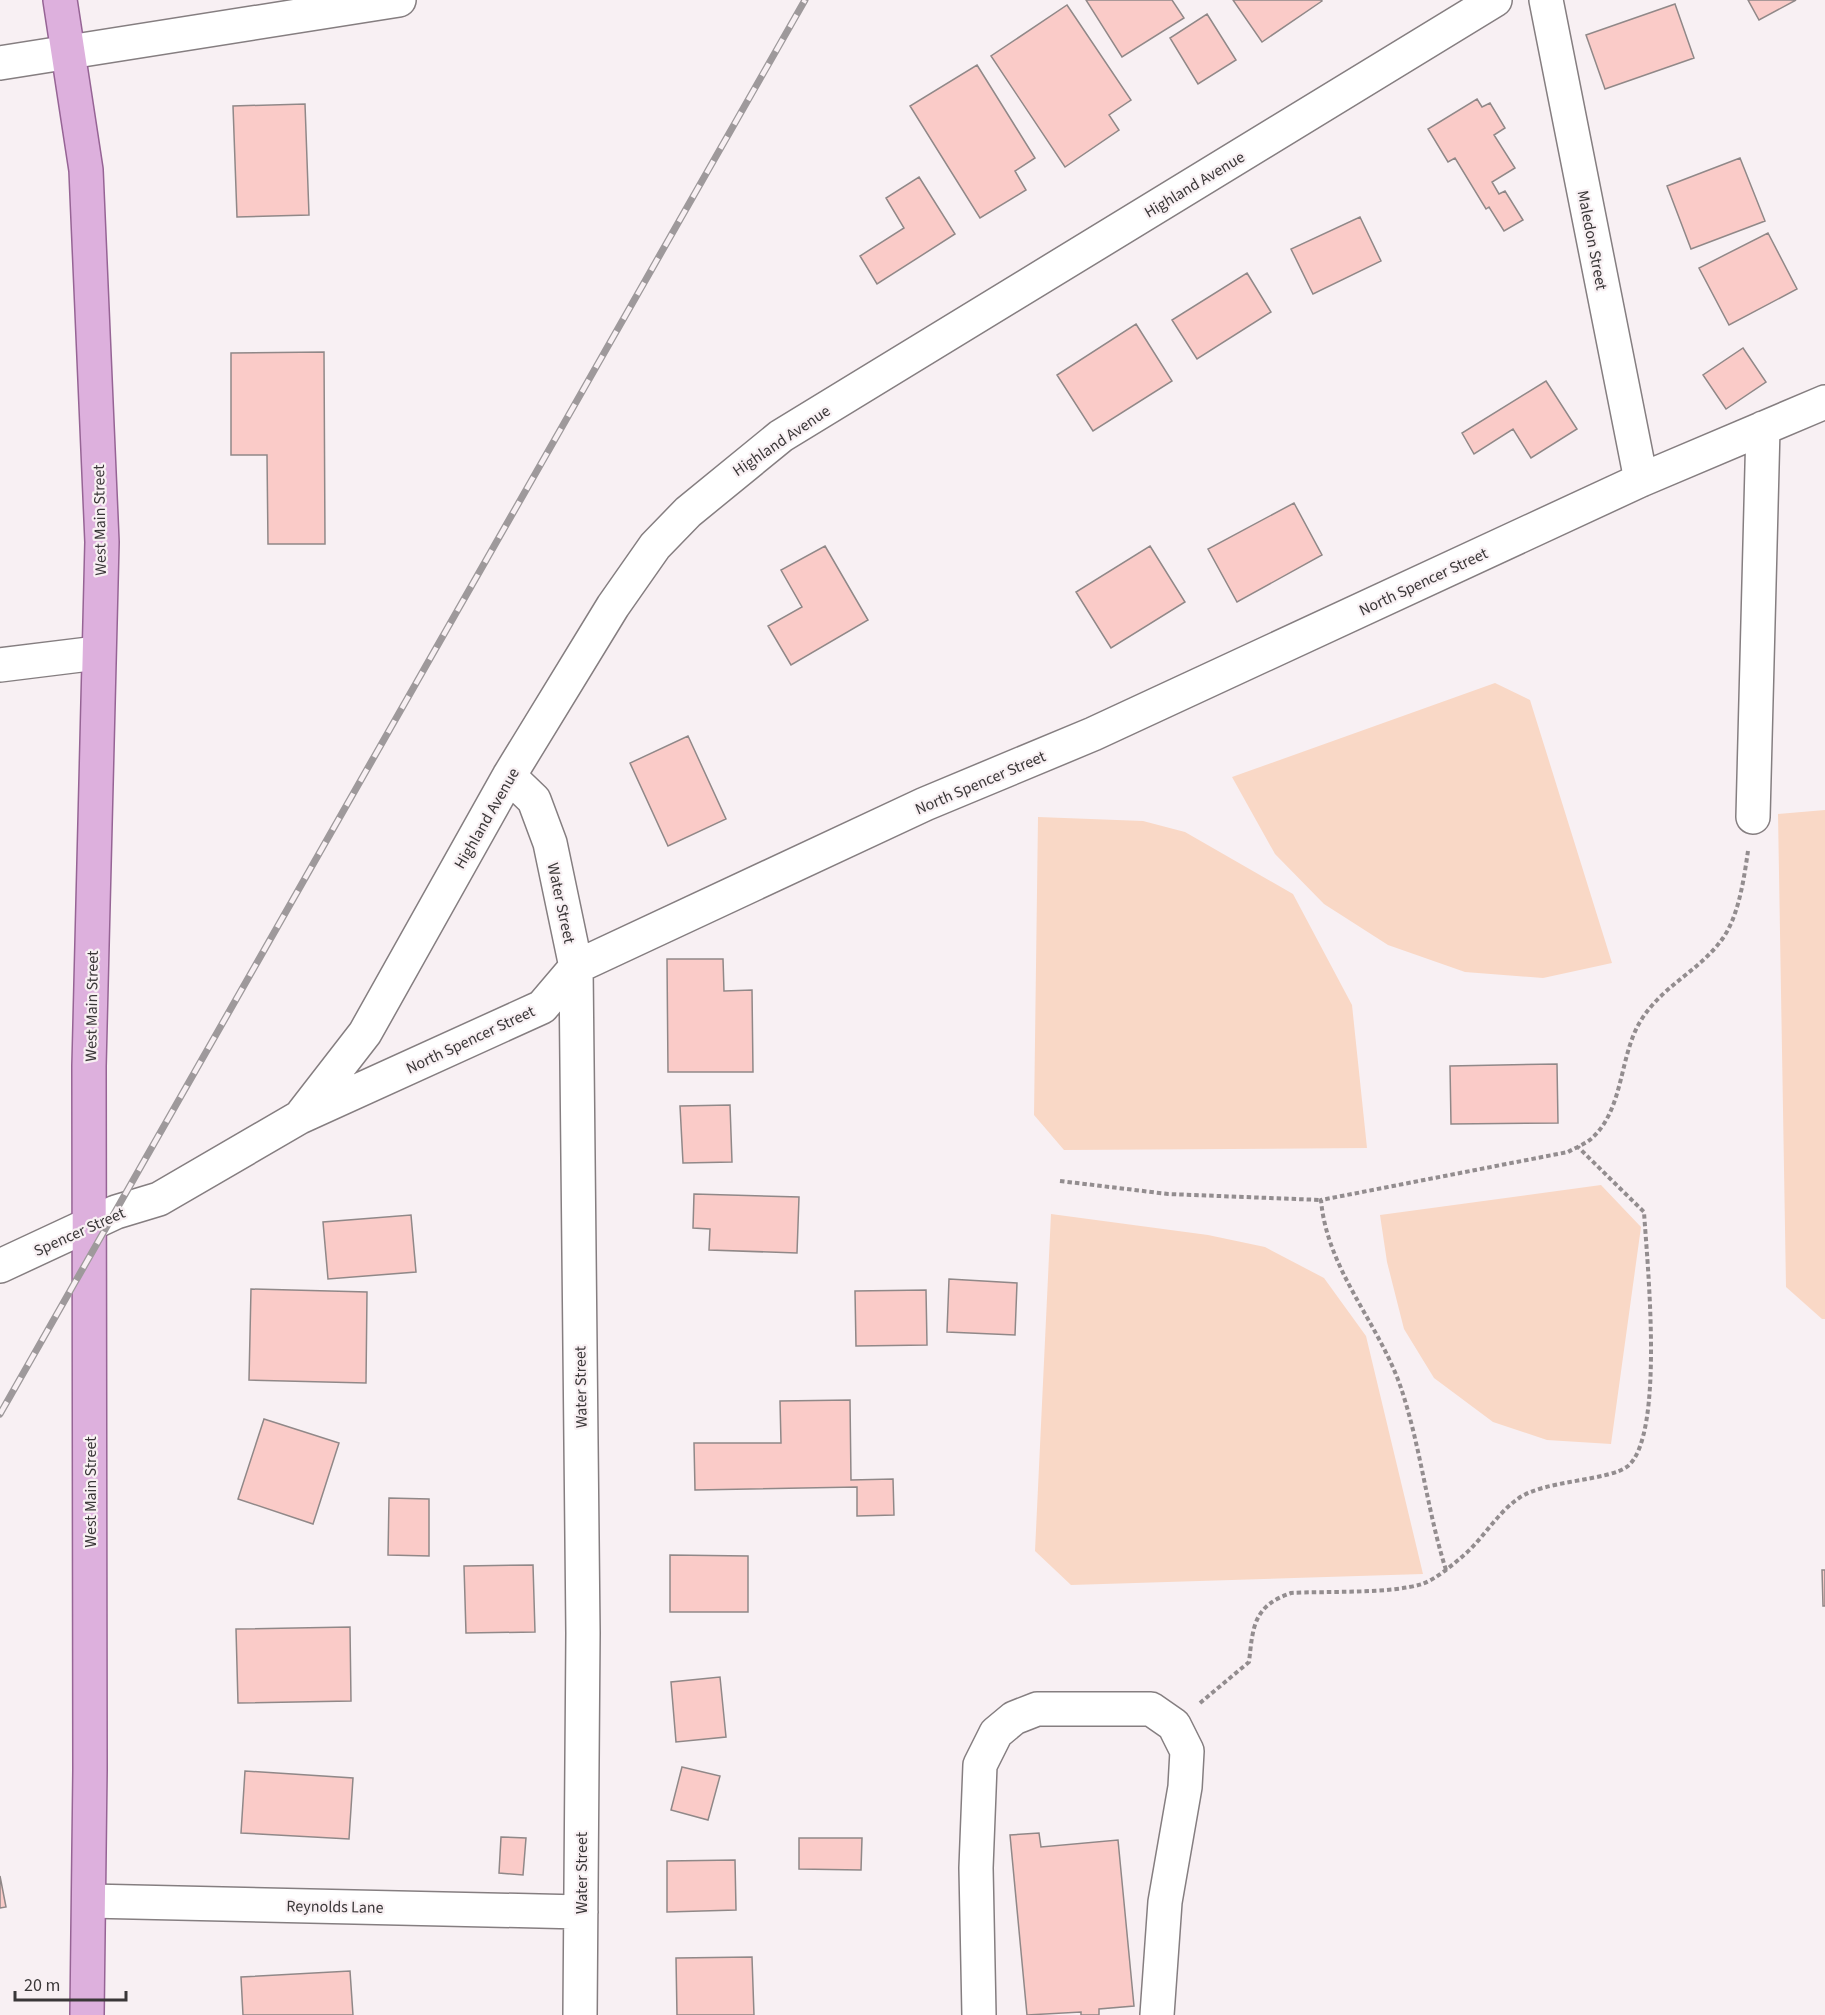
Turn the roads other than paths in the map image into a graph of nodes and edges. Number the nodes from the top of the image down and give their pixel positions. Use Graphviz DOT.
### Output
graph roads {
  1 [pos="60,0"];
  2 [pos="399,0"];
  3 [pos="1495,0"];
  4 [pos="1546,0"];
  5 [pos="70,54"];
  6 [pos="0,63"];
  7 [pos="1825,402"];
  8 [pos="1763,428"];
  9 [pos="1641,480"];
  10 [pos="97,653"];
  11 [pos="0,665"];
  12 [pos="509,776"];
  13 [pos="1753,817"];
  14 [pos="576,967"];
  15 [pos="300,1117"];
  16 [pos="159,1200"];
  17 [pos="90,1224"];
  18 [pos="0,1266"];
  19 [pos="89,1901"];
  20 [pos="581,1912"];
  21 [pos="87,2015"];
  22 [pos="580,2015"];
  23 [pos="979,2015"];
  24 [pos="1157,2015"];
  1 -- 5 [label="main road, West Main Street"];
  2 -- 5 [label="street"];
  3 -- 12 [label="street, Highland Avenue"];
  4 -- 9 [label="street, Maledon Street"];
  5 -- 6 [label="street"];
  5 -- 10 [label="main road, West Main Street"];
  7 -- 8 [label="street, North Spencer Street"];
  8 -- 9 [label="street, North Spencer Street"];
  8 -- 13 [label="street"];
  9 -- 14 [label="street, North Spencer Street"];
  10 -- 11 [label="street"];
  10 -- 17 [label="main road, West Main Street"];
  12 -- 14 [label="street, Water Street"];
  12 -- 15 [label="street, Highland Avenue"];
  14 -- 15 [label="street, North Spencer Street"];
  14 -- 20 [label="street, Water Street"];
  15 -- 16 [label="street, North Spencer Street"];
  16 -- 17 [label="street, Spencer Street"];
  17 -- 18 [label="street, Spencer Street"];
  17 -- 19 [label="main road, West Main Street"];
  19 -- 20 [label="street, Reynolds Lane"];
  19 -- 21 [label="main road, West Main Street"];
  20 -- 22 [label="street, Water Street"];
  23 -- 24 [label="street"];
}
